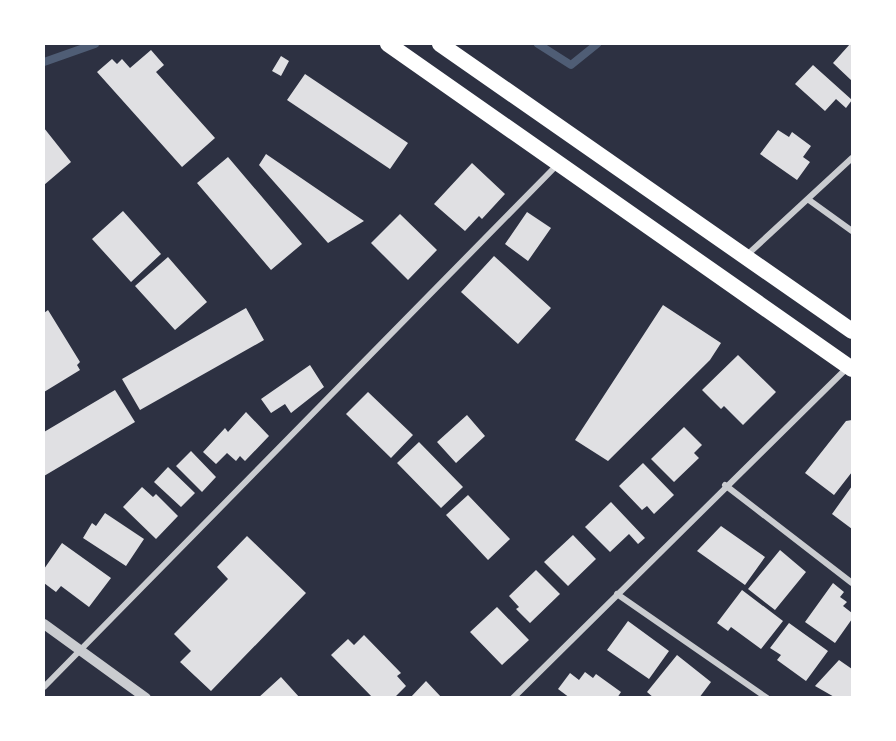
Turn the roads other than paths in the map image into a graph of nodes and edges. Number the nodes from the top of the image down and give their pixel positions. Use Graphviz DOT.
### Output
graph roads {
  1 [pos="388,44"];
  2 [pos="440,44"];
  3 [pos="852,158"];
  4 [pos="560,162"];
  5 [pos="809,200"];
  6 [pos="852,231"];
  7 [pos="747,256"];
  8 [pos="852,331"];
  9 [pos="850,368"];
  10 [pos="725,485"];
  11 [pos="852,583"];
  12 [pos="617,594"];
  13 [pos="44,624"];
  14 [pos="80,650"];
  15 [pos="44,687"];
  16 [pos="146,698"];
  17 [pos="513,698"];
  18 [pos="767,698"];
  1 -- 4 [label="highway"];
  2 -- 7 [label="highway"];
  3 -- 5 [label="street"];
  4 -- 9 [label="highway"];
  4 -- 14 [label="street"];
  5 -- 6 [label="street"];
  5 -- 7 [label="street"];
  7 -- 8 [label="highway"];
  9 -- 10 [label="street"];
  10 -- 11 [label="street"];
  10 -- 12 [label="street"];
  12 -- 17 [label="street"];
  12 -- 18 [label="street"];
  13 -- 14 [label="street"];
  14 -- 15 [label="street"];
  14 -- 16 [label="street"];
}
